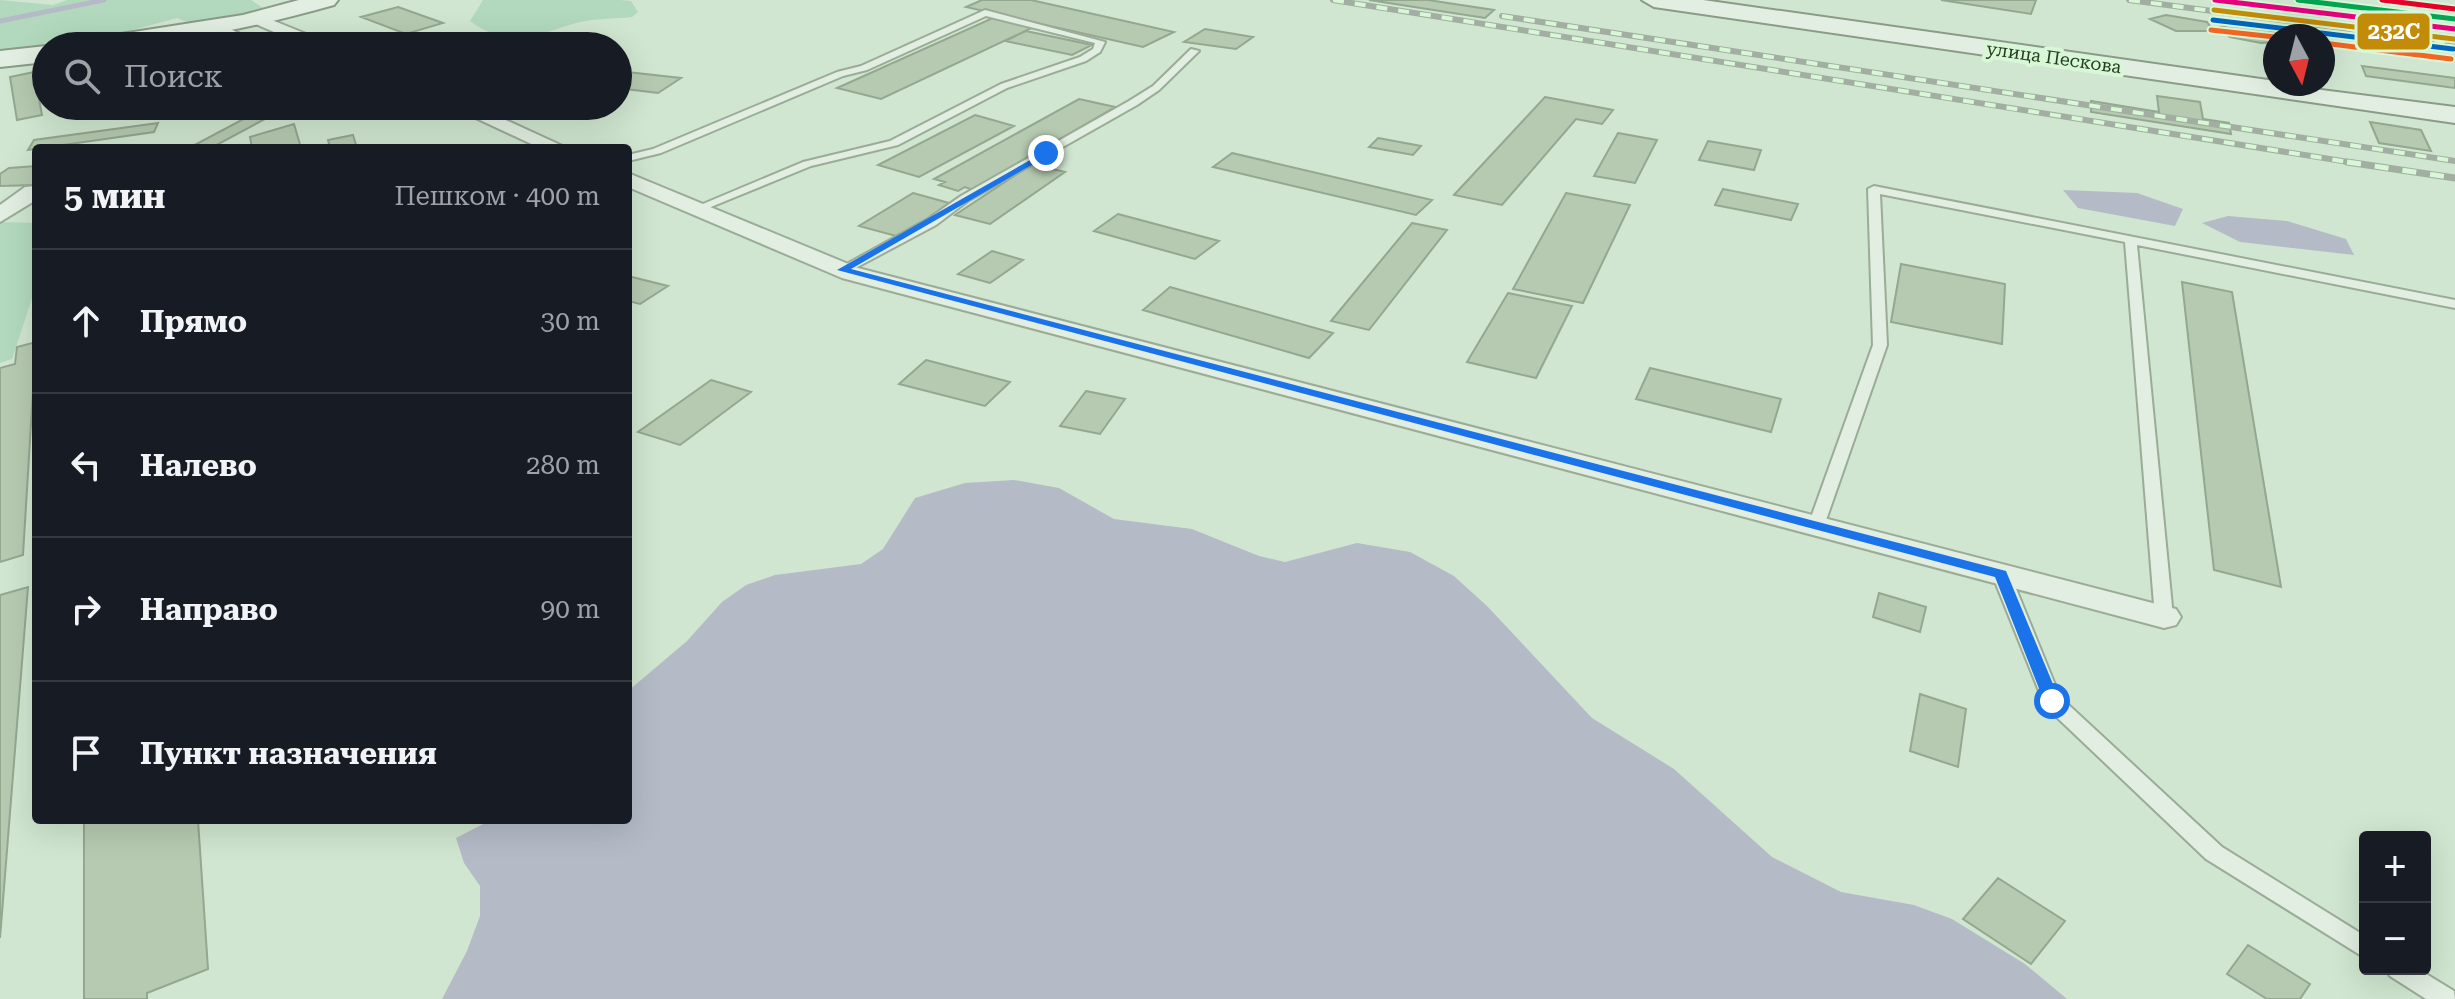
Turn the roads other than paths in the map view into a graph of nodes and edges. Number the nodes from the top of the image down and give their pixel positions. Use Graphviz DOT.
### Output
graph roads {
  1 [pos="326,0"];
  2 [pos="1654,0"];
  3 [pos="257,19"];
  4 [pos="217,26"];
  5 [pos="180,32"];
  6 [pos="230,32"];
  7 [pos="287,32"];
  8 [pos="1194,51"];
  9 [pos="32,56"];
  10 [pos="0,59"];
  11 [pos="2455,115"];
  12 [pos="492,120"];
  13 [pos="548,144"];
  14 [pos="632,157"];
  15 [pos="632,181"];
  16 [pos="32,193"];
  17 [pos="697,209"];
  18 [pos="0,215"];
  19 [pos="2131,243"];
  20 [pos="842,270"];
  21 [pos="2455,304"];
  22 [pos="1816,526"];
  23 [pos="2001,574"];
  24 [pos="2164,617"];
  25 [pos="2359,944"];
  26 [pos="2408,975"];
  27 [pos="2446,999"];
  1 -- 3 [label="street"];
  2 -- 11 [label="street, улица Пескова"];
  3 -- 4 [label="street"];
  3 -- 7 [label="street"];
  4 -- 5 [label="street"];
  4 -- 6 [label="lane"];
  8 -- 20 [label="lane"];
  9 -- 10 [label="street"];
  12 -- 13 [label="street"];
  14 -- 17 [label="lane"];
  15 -- 17 [label="street"];
  16 -- 18 [label="street"];
  17 -- 20 [label="street"];
  19 -- 21 [label="lane"];
  19 -- 22 [label="lane"];
  19 -- 24 [label="lane"];
  20 -- 22 [label="street"];
  22 -- 23 [label="street"];
  23 -- 24 [label="street"];
  23 -- 25 [label="lane"];
  26 -- 27 [label="lane"];
}
